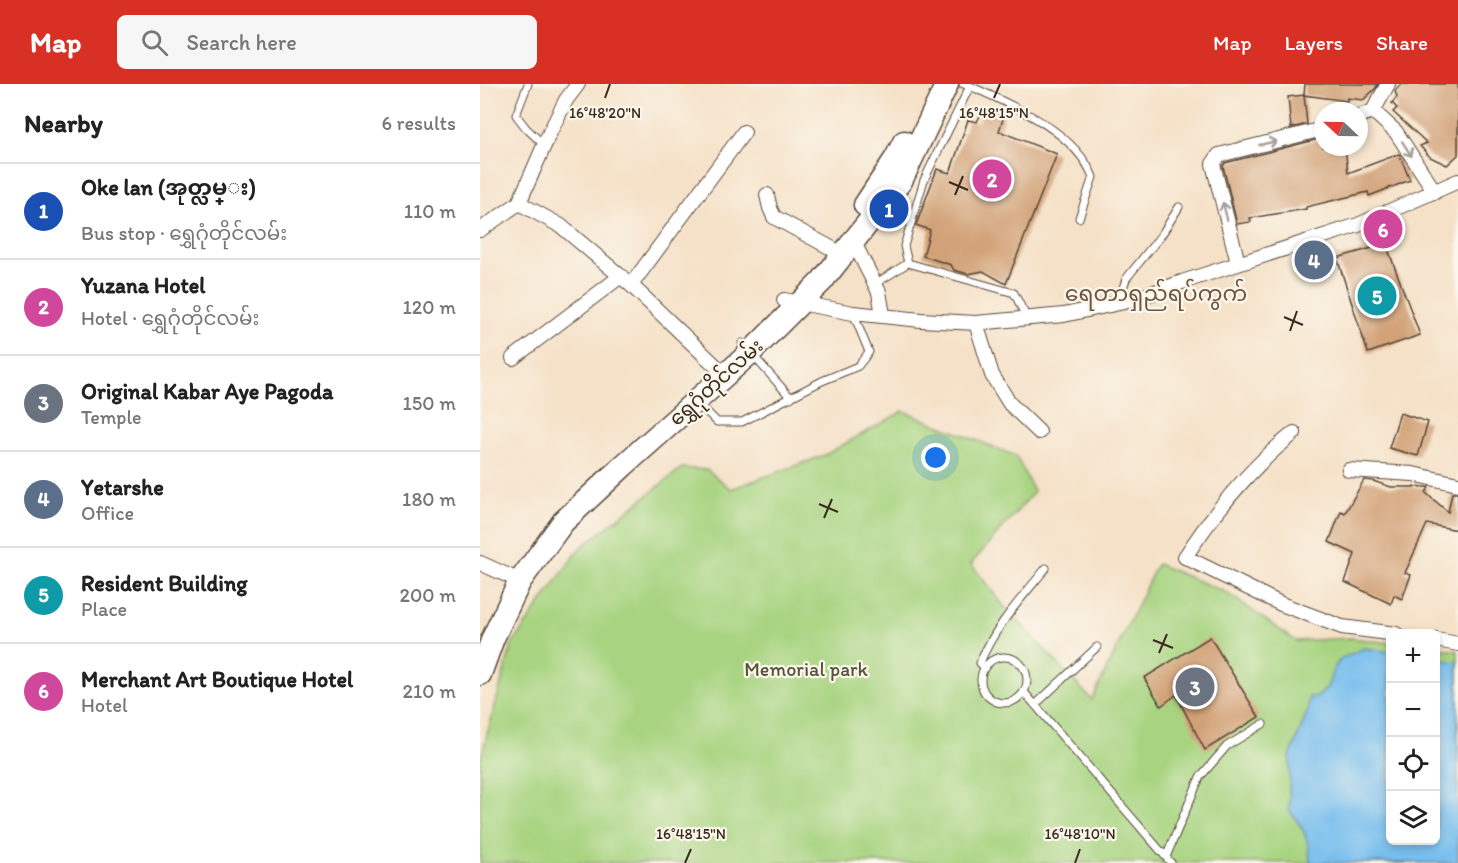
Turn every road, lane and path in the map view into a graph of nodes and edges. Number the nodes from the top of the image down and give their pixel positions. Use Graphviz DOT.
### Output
graph roads {
  1 [pos="528,84"];
  2 [pos="933,84"];
  3 [pos="947,84"];
  4 [pos="1388,84"];
  5 [pos="575,85"];
  6 [pos="967,85"];
  7 [pos="1374,111"];
  8 [pos="1368,113"];
  9 [pos="1314,131"];
  10 [pos="744,132"];
  11 [pos="544,145"];
  12 [pos="1458,181"];
  13 [pos="1435,192"];
  14 [pos="767,195"];
  15 [pos="519,203"];
  16 [pos="1179,207"];
  17 [pos="1079,218"];
  18 [pos="480,230"];
  19 [pos="845,244"];
  20 [pos="908,263"];
  21 [pos="1238,263"];
  22 [pos="626,281"];
  23 [pos="875,284"];
  24 [pos="792,301"];
  25 [pos="1117,305"];
  26 [pos="853,313"];
  27 [pos="883,315"];
  28 [pos="1028,320"];
  29 [pos="976,323"];
  30 [pos="746,348"];
  31 [pos="513,357"];
  32 [pos="720,372"];
  33 [pos="692,398"];
  34 [pos="791,398"];
  35 [pos="1039,432"];
  36 [pos="1294,433"];
  37 [pos="1349,470"];
  38 [pos="1458,484"];
  39 [pos="480,563"];
  40 [pos="1046,567"];
  41 [pos="514,579"];
  42 [pos="1386,632"];
  43 [pos="480,637"];
  44 [pos="1440,641"];
  45 [pos="1458,644"];
  46 [pos="1096,647"];
  47 [pos="984,668"];
  48 [pos="480,674"];
  49 [pos="1024,692"];
  50 [pos="1035,705"];
  51 [pos="1263,724"];
  52 [pos="1169,860"];
  1 -- 11 [label="lane"];
  2 -- 19 [label="main road, ရွှေဂုံတိုင်လမ်း"];
  3 -- 19 [label="main road, ရွှေဂုံတိုင်လမ်း"];
  4 -- 7 [label="street"];
  5 -- 11 [label="street"];
  6 -- 17 [label="lane"];
  6 -- 20 [label="lane"];
  7 -- 8 [label="street"];
  7 -- 13 [label="street, one-way"];
  21 -- 9 [label="street, one-way"];
  10 -- 22 [label="street"];
  11 -- 15 [label="street"];
  12 -- 13 [label="street"];
  13 -- 21 [label="street"];
  14 -- 19 [label="street"];
  15 -- 18 [label="street"];
  15 -- 22 [label="street"];
  16 -- 25 [label="lane"];
  19 -- 23 [label="street"];
  19 -- 24 [label="main road, ရွှေဂုံတိုင်လမ်း"];
  20 -- 23 [label="lane"];
  20 -- 28 [label="lane"];
  21 -- 25 [label="street"];
  22 -- 31 [label="street"];
  22 -- 32 [label="street"];
  23 -- 27 [label="street"];
  24 -- 26 [label="street"];
  24 -- 30 [label="main road, ရွှေဂုံတိုင်လမ်း"];
  25 -- 28 [label="street"];
  26 -- 27 [label="street"];
  26 -- 34 [label="lane"];
  27 -- 29 [label="street"];
  28 -- 29 [label="street"];
  29 -- 35 [label="street"];
  30 -- 32 [label="main road, ရွှေဂုံတိုင်လမ်း"];
  30 -- 34 [label="lane"];
  32 -- 33 [label="main road, ရွှေဂုံတိုင်လမ်း"];
  33 -- 34 [label="lane"];
  33 -- 41 [label="main road, ရွှေဂုံတိုင်လမ်း"];
  36 -- 42 [label="street"];
  37 -- 38 [label="street"];
  39 -- 41 [label="street"];
  40 -- 47 [label="lane"];
  41 -- 43 [label="main road, ရွှေဂုံတိုင်လမ်း"];
  41 -- 48 [label="main road, ရွှေဂုံတိုင်လမ်း"];
  44 -- 45 [label="street"];
  46 -- 50 [label="lane"];
  47 -- 49 [label="lane"];
  47 -- 49 [label="lane"];
  49 -- 50 [label="lane"];
  50 -- 52 [label="lane"];
  51 -- 52 [label="lane"];
}
